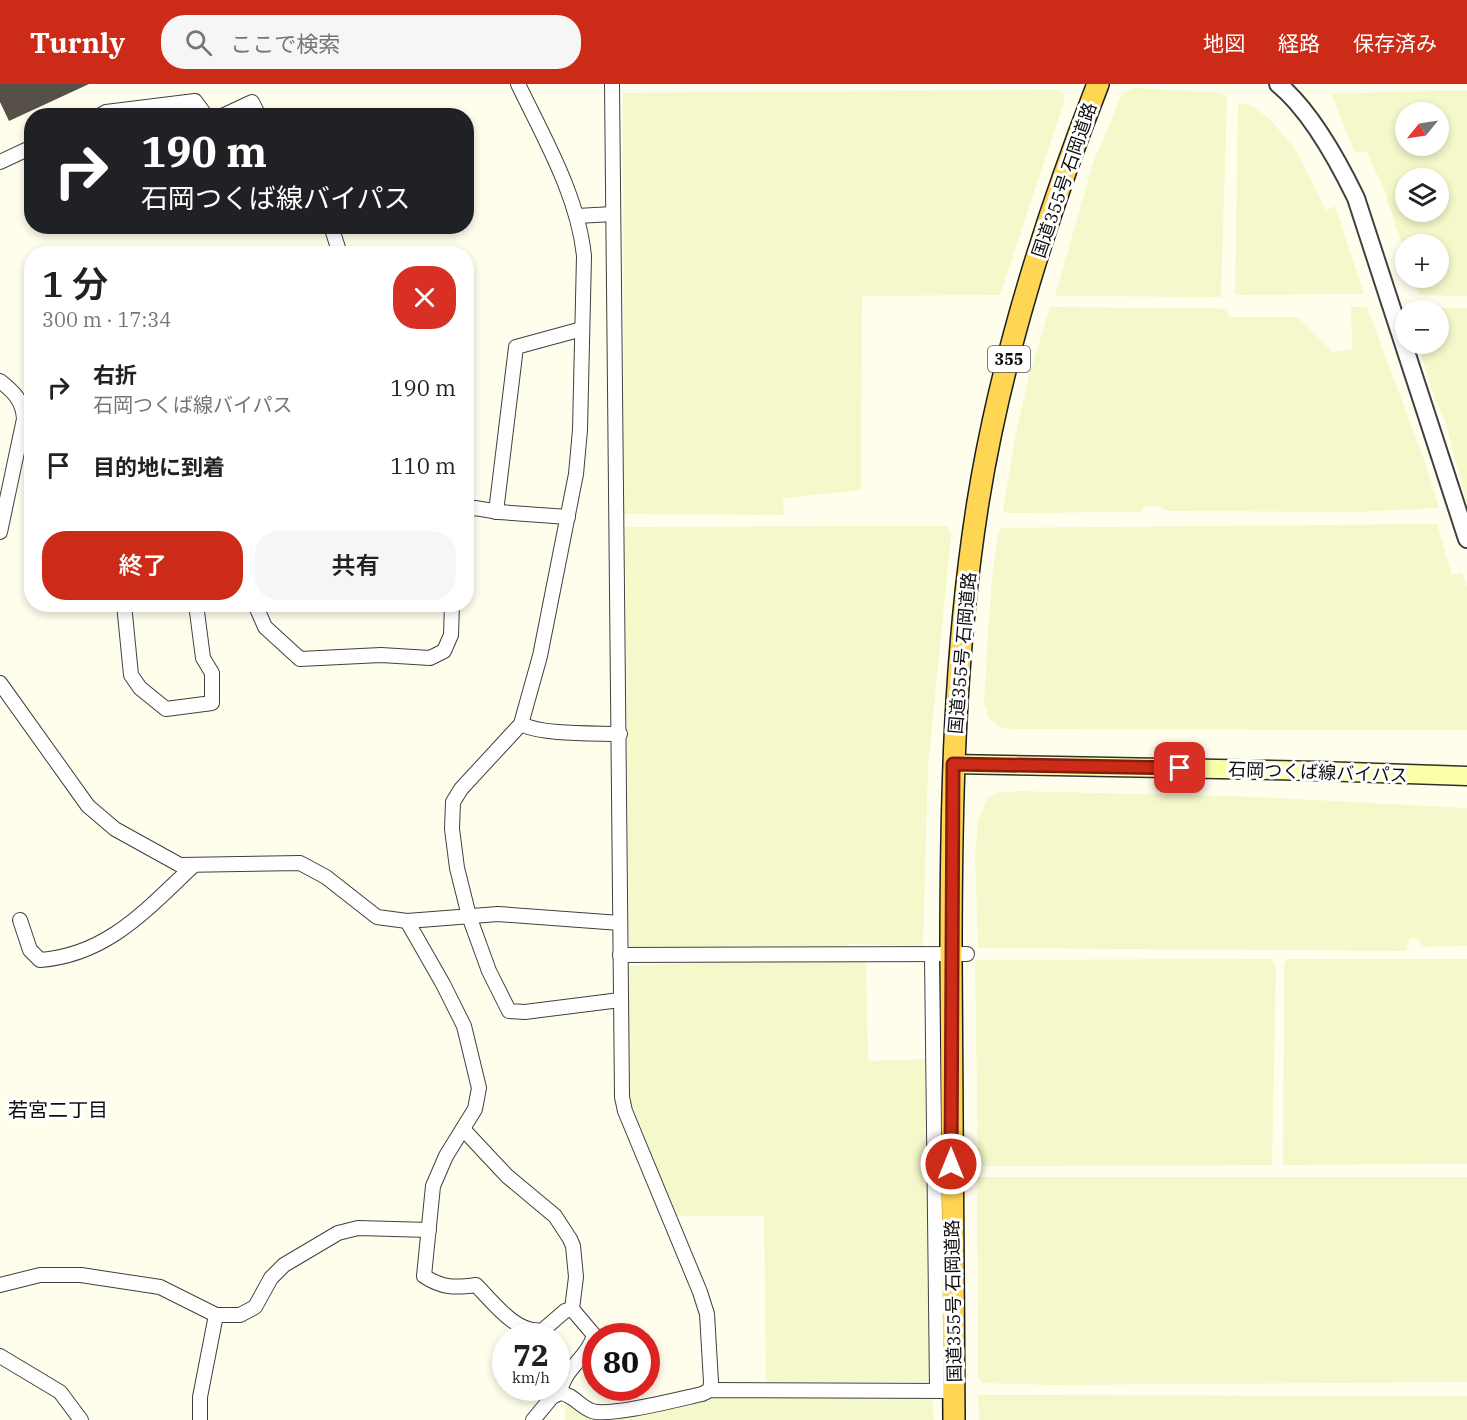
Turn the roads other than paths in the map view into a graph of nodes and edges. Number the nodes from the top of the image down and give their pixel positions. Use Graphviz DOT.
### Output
graph roads {
  1 [pos="518,84"];
  2 [pos="612,84"];
  3 [pos="1098,84"];
  4 [pos="1278,84"];
  5 [pos="138,108"];
  6 [pos="200,108"];
  7 [pos="239,108"];
  8 [pos="255,108"];
  9 [pos="24,151"];
  10 [pos="0,162"];
  11 [pos="613,214"];
  12 [pos="577,216"];
  13 [pos="582,328"];
  14 [pos="0,381"];
  15 [pos="24,419"];
  16 [pos="24,448"];
  17 [pos="474,508"];
  18 [pos="496,512"];
  19 [pos="568,518"];
  20 [pos="0,532"];
  21 [pos="1467,538"];
  22 [pos="125,612"];
  23 [pos="197,612"];
  24 [pos="258,612"];
  25 [pos="452,612"];
  26 [pos="0,683"];
  27 [pos="521,724"];
  28 [pos="620,734"];
  29 [pos="953,764"];
  30 [pos="1467,776"];
  31 [pos="192,867"];
  32 [pos="469,916"];
  33 [pos="20,920"];
  34 [pos="407,921"];
  35 [pos="620,923"];
  36 [pos="620,955"];
  37 [pos="950,955"];
  38 [pos="620,1000"];
  39 [pos="463,1129"];
  40 [pos="429,1230"];
  41 [pos="0,1285"];
  42 [pos="572,1310"];
  43 [pos="216,1315"];
  44 [pos="0,1356"];
  45 [pos="570,1371"];
  46 [pos="710,1390"];
  47 [pos="945,1390"];
  48 [pos="570,1396"];
  49 [pos="549,1401"];
  50 [pos="81,1420"];
  51 [pos="200,1420"];
  52 [pos="533,1420"];
  53 [pos="954,1420"];
  1 -- 12 [label="street"];
  2 -- 11 [label="street"];
  3 -- 29 [label="highway, 国道355号 石岡道路 / 355"];
  4 -- 21 [label="street"];
  5 -- 6 [label="street"];
  7 -- 8 [label="street"];
  9 -- 10 [label="street"];
  11 -- 12 [label="street"];
  11 -- 28 [label="street"];
  12 -- 13 [label="street"];
  13 -- 18 [label="street"];
  13 -- 19 [label="street"];
  14 -- 15 [label="street"];
  16 -- 20 [label="street"];
  17 -- 18 [label="street"];
  18 -- 19 [label="street"];
  19 -- 27 [label="street"];
  22 -- 23 [label="street"];
  24 -- 25 [label="street"];
  26 -- 31 [label="street"];
  27 -- 28 [label="street"];
  27 -- 32 [label="street"];
  28 -- 35 [label="street"];
  29 -- 30 [label="main road, 石岡つくば線バイパス"];
  29 -- 37 [label="highway, 国道355号 石岡道路 / 355"];
  31 -- 33 [label="street"];
  31 -- 34 [label="street"];
  32 -- 34 [label="street"];
  32 -- 35 [label="street"];
  32 -- 38 [label="street"];
  34 -- 39 [label="street"];
  35 -- 36 [label="street"];
  36 -- 37 [label="street"];
  36 -- 38 [label="street"];
  37 -- 47 [label="highway, 国道355号 石岡道路 / 355"];
  38 -- 46 [label="street"];
  39 -- 40 [label="street"];
  39 -- 42 [label="street"];
  40 -- 42 [label="street"];
  40 -- 43 [label="street"];
  41 -- 43 [label="street"];
  42 -- 45 [label="street"];
  43 -- 51 [label="street"];
  44 -- 50 [label="street"];
  46 -- 47 [label="street"];
  46 -- 48 [label="street"];
  47 -- 53 [label="highway, 国道355号 石岡道路 / 355"];
  49 -- 52 [label="street"];
}
